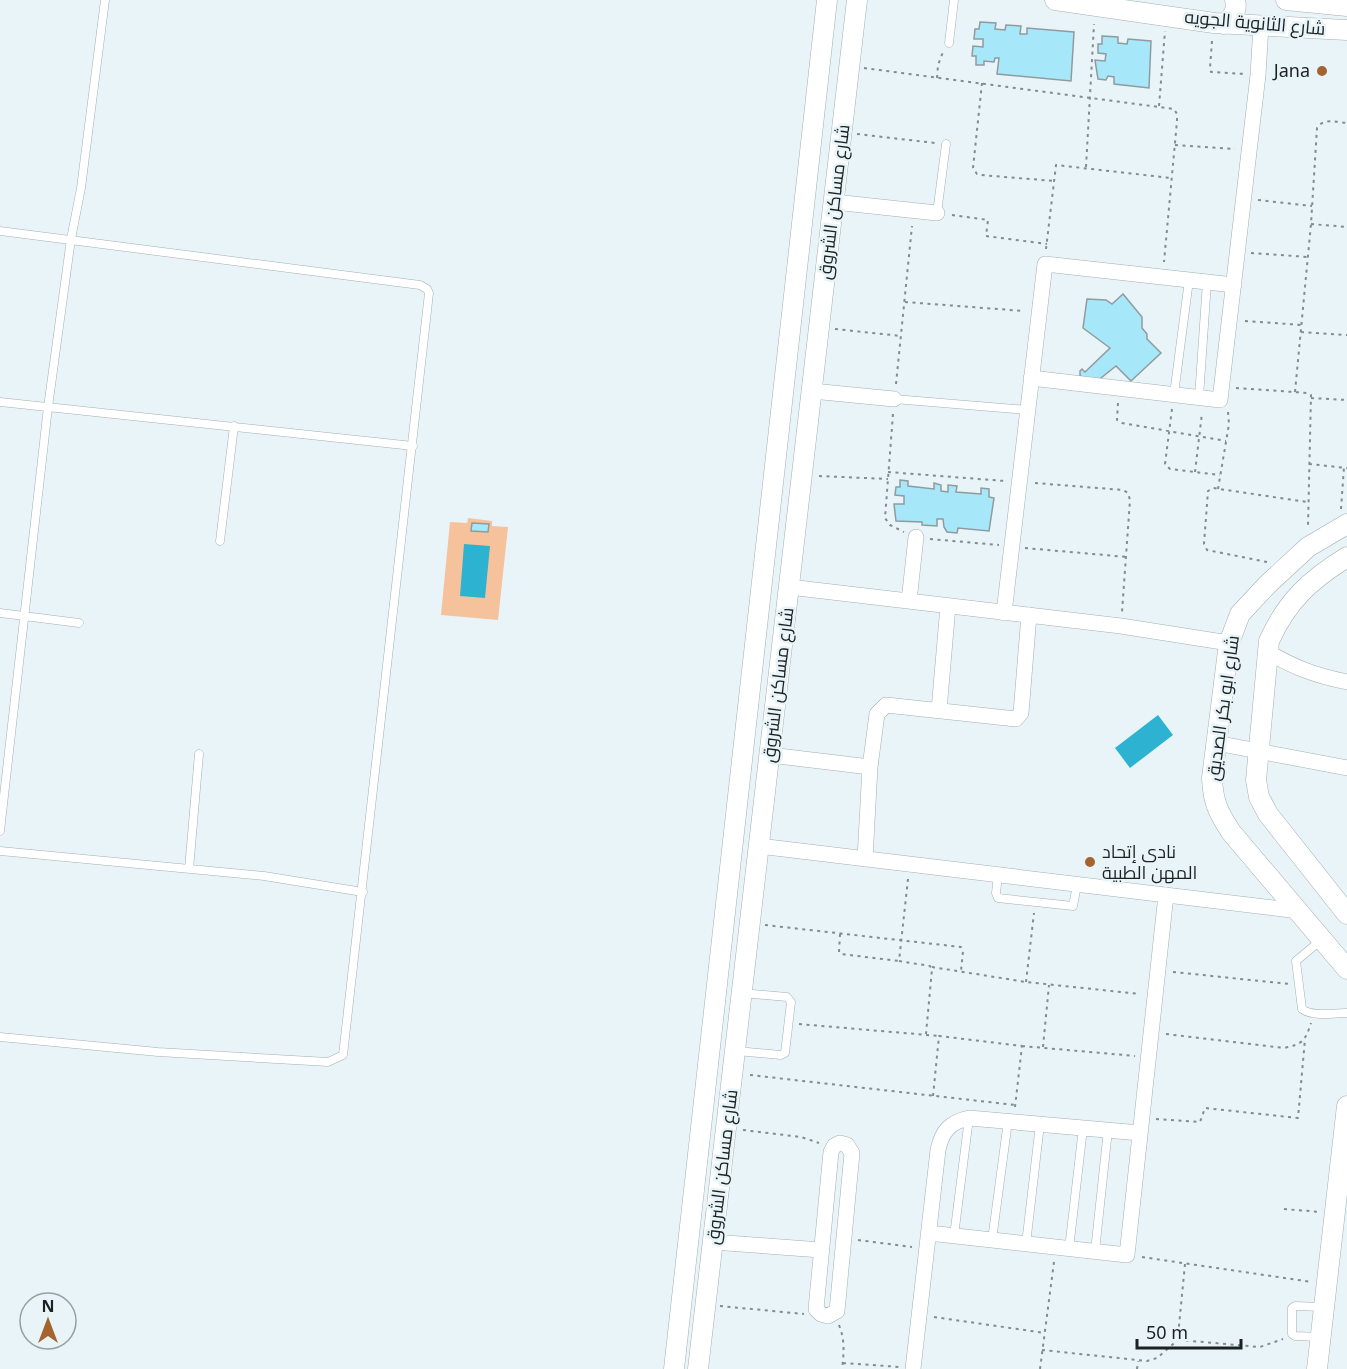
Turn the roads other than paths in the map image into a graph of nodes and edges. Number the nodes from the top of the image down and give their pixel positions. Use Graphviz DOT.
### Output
graph roads {
  1 [pos="105,0"];
  2 [pos="954,0"];
  3 [pos="1055,0"];
  4 [pos="1235,0"];
  5 [pos="1299,1"];
  6 [pos="1347,6"];
  7 [pos="826,7"];
  8 [pos="856,8"];
  9 [pos="1219,23"];
  10 [pos="1261,26"];
  11 [pos="1347,30"];
  12 [pos="949,43"];
  13 [pos="946,144"];
  14 [pos="834,202"];
  15 [pos="937,213"];
  16 [pos="0,231"];
  17 [pos="71,239"];
  18 [pos="1189,280"];
  19 [pos="1207,282"];
  20 [pos="1234,285"];
  21 [pos="1032,378"];
  22 [pos="812,392"];
  23 [pos="1174,394"];
  24 [pos="1202,398"];
  25 [pos="894,399"];
  26 [pos="0,402"];
  27 [pos="48,407"];
  28 [pos="1028,410"];
  29 [pos="234,426"];
  30 [pos="413,446"];
  31 [pos="1345,525"];
  32 [pos="916,537"];
  33 [pos="220,541"];
  34 [pos="1347,557"];
  35 [pos="789,587"];
  36 [pos="909,602"];
  37 [pos="948,606"];
  38 [pos="0,613"];
  39 [pos="1004,613"];
  40 [pos="24,615"];
  41 [pos="1029,615"];
  42 [pos="79,623"];
  43 [pos="756,636"];
  44 [pos="783,640"];
  45 [pos="1229,643"];
  46 [pos="1266,651"];
  47 [pos="752,672"];
  48 [pos="779,673"];
  49 [pos="1347,682"];
  50 [pos="939,710"];
  51 [pos="1215,743"];
  52 [pos="1259,750"];
  53 [pos="199,754"];
  54 [pos="770,755"];
  55 [pos="870,766"];
  56 [pos="1347,768"];
  57 [pos="0,831"];
  58 [pos="759,846"];
  59 [pos="0,851"];
  60 [pos="864,859"];
  61 [pos="189,869"];
  62 [pos="998,875"];
  63 [pos="1077,885"];
  64 [pos="363,892"];
  65 [pos="1166,895"];
  66 [pos="1299,911"];
  67 [pos="1347,914"];
  68 [pos="1323,939"];
  69 [pos="1347,969"];
  70 [pos="742,993"];
  71 [pos="1347,1013"];
  72 [pos="0,1037"];
  73 [pos="735,1051"];
  74 [pos="1347,1106"];
  75 [pos="969,1118"];
  76 [pos="1010,1121"];
  77 [pos="1040,1124"];
  78 [pos="1141,1125"];
  79 [pos="1083,1128"];
  80 [pos="1108,1130"];
  81 [pos="928,1233"];
  82 [pos="954,1236"];
  83 [pos="992,1240"];
  84 [pos="713,1242"];
  85 [pos="1026,1244"];
  86 [pos="1062,1248"];
  87 [pos="821,1250"];
  88 [pos="1095,1251"];
  89 [pos="1324,1307"];
  90 [pos="1321,1337"];
  91 [pos="913,1368"];
  92 [pos="674,1369"];
  93 [pos="698,1369"];
  94 [pos="1317,1369"];
  1 -- 17 [label="lane"];
  2 -- 12 [label="lane"];
  3 -- 9 [label="street, شارع الثانوية الجويه"];
  4 -- 9 [label="street"];
  5 -- 6 [label="street, شارع الثانوية الجويه"];
  7 -- 8 [label="street"];
  7 -- 43 [label="street, شارع مساكن الشروق"];
  8 -- 14 [label="street, شارع مساكن الشروق"];
  9 -- 10 [label="street, شارع الثانوية الجويه"];
  10 -- 11 [label="street, شارع الثانوية الجويه"];
  10 -- 20 [label="street"];
  13 -- 15 [label="lane"];
  14 -- 15 [label="street"];
  14 -- 22 [label="street, شارع مساكن الشروق"];
  16 -- 17 [label="lane"];
  17 -- 27 [label="lane"];
  17 -- 30 [label="lane"];
  18 -- 19 [label="street"];
  18 -- 21 [label="street"];
  18 -- 23 [label="lane"];
  19 -- 20 [label="street"];
  19 -- 24 [label="lane"];
  20 -- 24 [label="street"];
  21 -- 23 [label="street"];
  21 -- 28 [label="street"];
  22 -- 25 [label="street"];
  22 -- 35 [label="street, شارع مساكن الشروق"];
  23 -- 24 [label="street"];
  25 -- 28 [label="lane"];
  26 -- 27 [label="lane"];
  27 -- 29 [label="lane"];
  27 -- 40 [label="lane"];
  28 -- 39 [label="street"];
  29 -- 30 [label="lane"];
  29 -- 33 [label="lane"];
  30 -- 64 [label="lane"];
  31 -- 45 [label="street, شارع ابو بكر الصديق"];
  32 -- 36 [label="street"];
  34 -- 46 [label="street, شارع ابو بكر الصديق"];
  35 -- 36 [label="street"];
  35 -- 44 [label="street, شارع مساكن الشروق"];
  36 -- 37 [label="street"];
  37 -- 39 [label="street"];
  37 -- 50 [label="street"];
  38 -- 40 [label="lane"];
  39 -- 41 [label="street"];
  40 -- 42 [label="lane"];
  40 -- 57 [label="lane"];
  41 -- 45 [label="street"];
  41 -- 50 [label="street"];
  43 -- 44 [label="street"];
  43 -- 47 [label="street, شارع مساكن الشروق"];
  44 -- 48 [label="street, شارع مساكن الشروق"];
  45 -- 51 [label="street, شارع ابو بكر الصديق"];
  46 -- 49 [label="street"];
  46 -- 52 [label="street, شارع ابو بكر الصديق"];
  47 -- 48 [label="street"];
  47 -- 92 [label="street, شارع مساكن الشروق"];
  48 -- 54 [label="street, شارع مساكن الشروق"];
  50 -- 55 [label="street"];
  51 -- 52 [label="street"];
  51 -- 66 [label="street, شارع ابو بكر الصديق"];
  52 -- 56 [label="street"];
  52 -- 67 [label="street, شارع ابو بكر الصديق"];
  53 -- 61 [label="lane"];
  54 -- 55 [label="street"];
  54 -- 58 [label="street, شارع مساكن الشروق"];
  55 -- 60 [label="street"];
  58 -- 60 [label="street"];
  58 -- 70 [label="street, شارع مساكن الشروق"];
  59 -- 61 [label="lane"];
  60 -- 62 [label="street"];
  61 -- 64 [label="lane"];
  62 -- 63 [label="street"];
  62 -- 63 [label="lane"];
  63 -- 65 [label="street"];
  64 -- 72 [label="lane"];
  65 -- 66 [label="street"];
  65 -- 78 [label="street"];
  66 -- 68 [label="street, شارع ابو بكر الصديق"];
  68 -- 69 [label="street, شارع ابو بكر الصديق"];
  68 -- 71 [label="lane"];
  70 -- 73 [label="street, شارع مساكن الشروق"];
  70 -- 73 [label="lane"];
  73 -- 84 [label="street, شارع مساكن الشروق"];
  74 -- 89 [label="street"];
  75 -- 76 [label="street"];
  75 -- 81 [label="street"];
  75 -- 82 [label="lane"];
  76 -- 77 [label="street"];
  76 -- 83 [label="lane"];
  77 -- 79 [label="street"];
  77 -- 85 [label="lane"];
  78 -- 80 [label="street"];
  78 -- 88 [label="street"];
  79 -- 80 [label="street"];
  79 -- 86 [label="lane"];
  80 -- 88 [label="lane"];
  81 -- 82 [label="street"];
  81 -- 91 [label="street"];
  82 -- 83 [label="street"];
  83 -- 85 [label="street"];
  84 -- 87 [label="street"];
  84 -- 93 [label="street, شارع مساكن الشروق"];
  85 -- 86 [label="street"];
  86 -- 88 [label="street"];
  87 -- 87 [label="street"];
  89 -- 90 [label="street"];
  89 -- 90 [label="lane"];
  90 -- 94 [label="street"];
}
